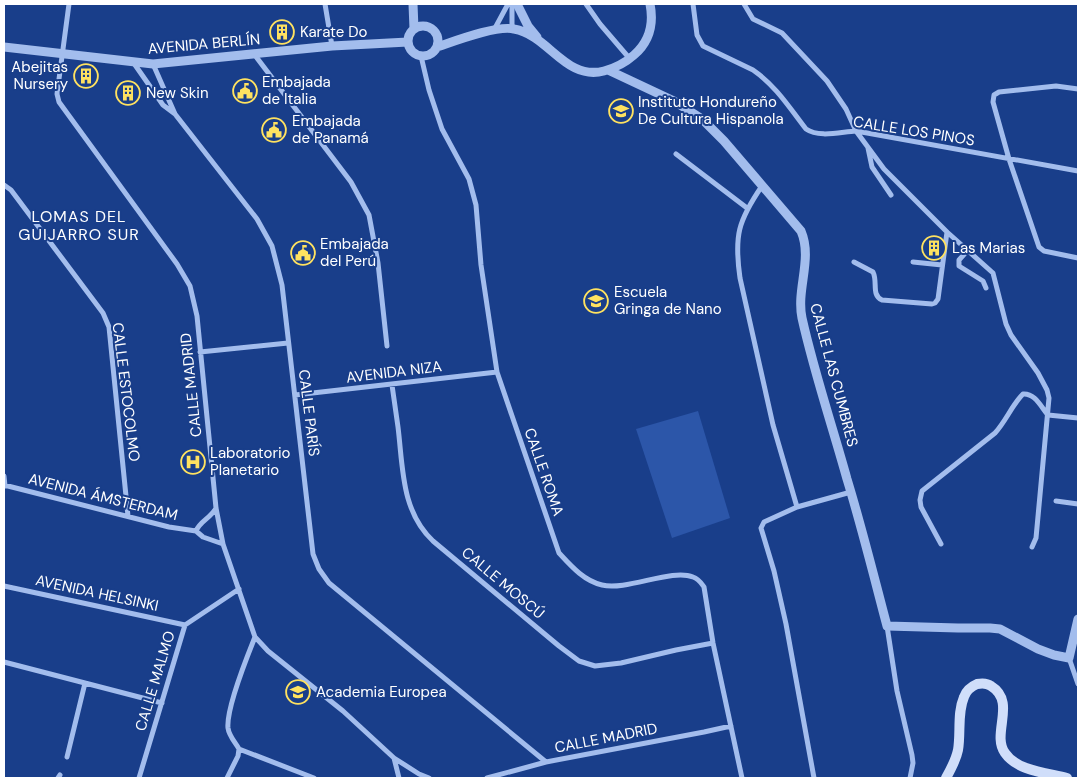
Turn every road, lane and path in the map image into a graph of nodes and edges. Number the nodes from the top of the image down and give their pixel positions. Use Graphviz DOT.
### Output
graph roads {
  1 [pos="69,4"];
  2 [pos="324,4"];
  3 [pos="508,4"];
  4 [pos="512,4"];
  5 [pos="517,4"];
  6 [pos="586,4"];
  7 [pos="650,4"];
  8 [pos="693,4"];
  9 [pos="744,4"];
  10 [pos="413,6"];
  11 [pos="424,25"];
  12 [pos="414,28"];
  13 [pos="512,28"];
  14 [pos="493,31"];
  15 [pos="437,33"];
  16 [pos="461,39"];
  17 [pos="538,39"];
  18 [pos="408,42"];
  19 [pos="332,46"];
  20 [pos="4,47"];
  21 [pos="437,47"];
  22 [pos="62,54"];
  23 [pos="254,54"];
  24 [pos="421,56"];
  25 [pos="630,59"];
  26 [pos="132,62"];
  27 [pos="153,64"];
  28 [pos="608,70"];
  29 [pos="1078,89"];
  30 [pos="175,114"];
  31 [pos="856,131"];
  32 [pos="868,148"];
  33 [pos="676,154"];
  34 [pos="1009,159"];
  35 [pos="1078,171"];
  36 [pos="4,185"];
  37 [pos="762,186"];
  38 [pos="891,195"];
  39 [pos="747,208"];
  40 [pos="947,232"];
  41 [pos="968,250"];
  42 [pos="1078,258"];
  43 [pos="854,262"];
  44 [pos="913,262"];
  45 [pos="942,265"];
  46 [pos="986,288"];
  47 [pos="288,343"];
  48 [pos="387,346"];
  49 [pos="200,352"];
  50 [pos="497,372"];
  51 [pos="392,385"];
  52 [pos="295,394"];
  53 [pos="1048,415"];
  54 [pos="1078,418"];
  55 [pos="4,476"];
  56 [pos="4,486"];
  57 [pos="851,492"];
  58 [pos="1056,501"];
  59 [pos="1078,504"];
  60 [pos="797,507"];
  61 [pos="216,508"];
  62 [pos="128,516"];
  63 [pos="196,531"];
  64 [pos="223,544"];
  65 [pos="941,544"];
  66 [pos="1032,547"];
  67 [pos="4,586"];
  68 [pos="239,589"];
  69 [pos="1078,619"];
  70 [pos="184,625"];
  71 [pos="886,626"];
  72 [pos="255,637"];
  73 [pos="713,643"];
  74 [pos="1069,658"];
  75 [pos="4,662"];
  76 [pos="86,683"];
  77 [pos="1078,684"];
  78 [pos="162,703"];
  79 [pos="731,726"];
  80 [pos="239,749"];
  81 [pos="66,757"];
  82 [pos="394,758"];
  83 [pos="546,762"];
  84 [pos="139,778"];
  85 [pos="227,778"];
  86 [pos="314,778"];
  87 [pos="399,778"];
  88 [pos="429,778"];
  89 [pos="487,778"];
  90 [pos="742,778"];
  91 [pos="814,778"];
  92 [pos="910,778"];
  93 [pos="946,778"];
  94 [pos="1067,778"];
  1 -- 22 [label="street, CALLE MADRID"];
  2 -- 19 [label="street"];
  3 -- 14 [label="street"];
  4 -- 13 [label="street"];
  5 -- 17 [label="street"];
  6 -- 25 [label="street"];
  7 -- 25 [label="street"];
  8 -- 31 [label="street, CALLE LOS PINOS"];
  9 -- 31 [label="street"];
  10 -- 11 [label="street"];
  10 -- 12 [label="street"];
  11 -- 12 [label="street"];
  11 -- 15 [label="street"];
  12 -- 18 [label="street"];
  13 -- 14 [label="street"];
  13 -- 17 [label="street"];
  14 -- 16 [label="street"];
  15 -- 16 [label="street"];
  15 -- 21 [label="street"];
  16 -- 21 [label="street"];
  17 -- 28 [label="street"];
  18 -- 19 [label="street, AVENIDA BERLÍN"];
  18 -- 24 [label="street"];
  19 -- 23 [label="street, AVENIDA BERLÍN"];
  20 -- 22 [label="street, AVENIDA BERLÍN"];
  21 -- 24 [label="street"];
  22 -- 26 [label="street, AVENIDA BERLÍN"];
  22 -- 49 [label="street, CALLE MADRID"];
  23 -- 27 [label="street, AVENIDA BERLÍN"];
  23 -- 48 [label="street"];
  24 -- 50 [label="street, CALLE ROMA"];
  25 -- 28 [label="street"];
  26 -- 27 [label="street, AVENIDA BERLÍN"];
  26 -- 30 [label="street, CALLE PARÍS"];
  27 -- 30 [label="street, CALLE PARÍS"];
  28 -- 37 [label="street, CALLE LAS CUMBRES"];
  29 -- 34 [label="street"];
  30 -- 47 [label="street, CALLE PARÍS"];
  31 -- 32 [label="street"];
  31 -- 34 [label="street, CALLE LOS PINOS"];
  32 -- 38 [label="street"];
  32 -- 40 [label="street"];
  33 -- 39 [label="street"];
  34 -- 35 [label="street, CALLE LOS PINOS"];
  34 -- 42 [label="street"];
  36 -- 62 [label="street, CALLE ESTOCOLMO"];
  37 -- 39 [label="street"];
  37 -- 57 [label="street, CALLE LAS CUMBRES"];
  39 -- 60 [label="street"];
  40 -- 41 [label="street"];
  40 -- 45 [label="street"];
  41 -- 46 [label="street"];
  41 -- 53 [label="street"];
  43 -- 45 [label="street"];
  44 -- 45 [label="street"];
  47 -- 49 [label="street"];
  47 -- 52 [label="street, CALLE PARÍS"];
  49 -- 61 [label="street, CALLE MADRID"];
  50 -- 51 [label="street, AVENIDA NIZA"];
  50 -- 73 [label="street, CALLE ROMA"];
  51 -- 52 [label="street, AVENIDA NIZA"];
  51 -- 73 [label="street, CALLE MOSCÚ"];
  52 -- 83 [label="street, CALLE PARÍS"];
  53 -- 54 [label="street"];
  53 -- 65 [label="street"];
  53 -- 66 [label="street"];
  55 -- 56 [label="street"];
  56 -- 62 [label="street, AVENIDA ÁMSTERDAM"];
  57 -- 60 [label="street"];
  57 -- 71 [label="street, CALLE LAS CUMBRES"];
  58 -- 59 [label="street"];
  60 -- 91 [label="street"];
  61 -- 63 [label="street, AVENIDA ÁMSTERDAM"];
  61 -- 64 [label="street, CALLE MADRID"];
  62 -- 63 [label="street, AVENIDA ÁMSTERDAM"];
  63 -- 64 [label="street, AVENIDA ÁMSTERDAM"];
  64 -- 68 [label="street, CALLE MADRID"];
  67 -- 70 [label="street, AVENIDA HELSINKI"];
  68 -- 70 [label="street, CALLE MALMO"];
  68 -- 72 [label="street, CALLE MADRID"];
  69 -- 74 [label="street"];
  70 -- 78 [label="street, CALLE MALMO"];
  71 -- 74 [label="street"];
  71 -- 92 [label="street"];
  72 -- 80 [label="street"];
  72 -- 82 [label="street, CALLE MADRID"];
  73 -- 79 [label="street, CALLE ROMA"];
  74 -- 77 [label="street"];
  75 -- 76 [label="street"];
  76 -- 78 [label="street"];
  76 -- 81 [label="street"];
  78 -- 84 [label="street, CALLE MALMO"];
  79 -- 83 [label="street, CALLE MADRID"];
  79 -- 90 [label="street, CALLE ROMA"];
  80 -- 85 [label="street"];
  80 -- 86 [label="street"];
  82 -- 87 [label="street"];
  82 -- 88 [label="street, CALLE MADRID"];
  83 -- 89 [label="street, CALLE MADRID"];
  93 -- 94 [label="main road"];
}
